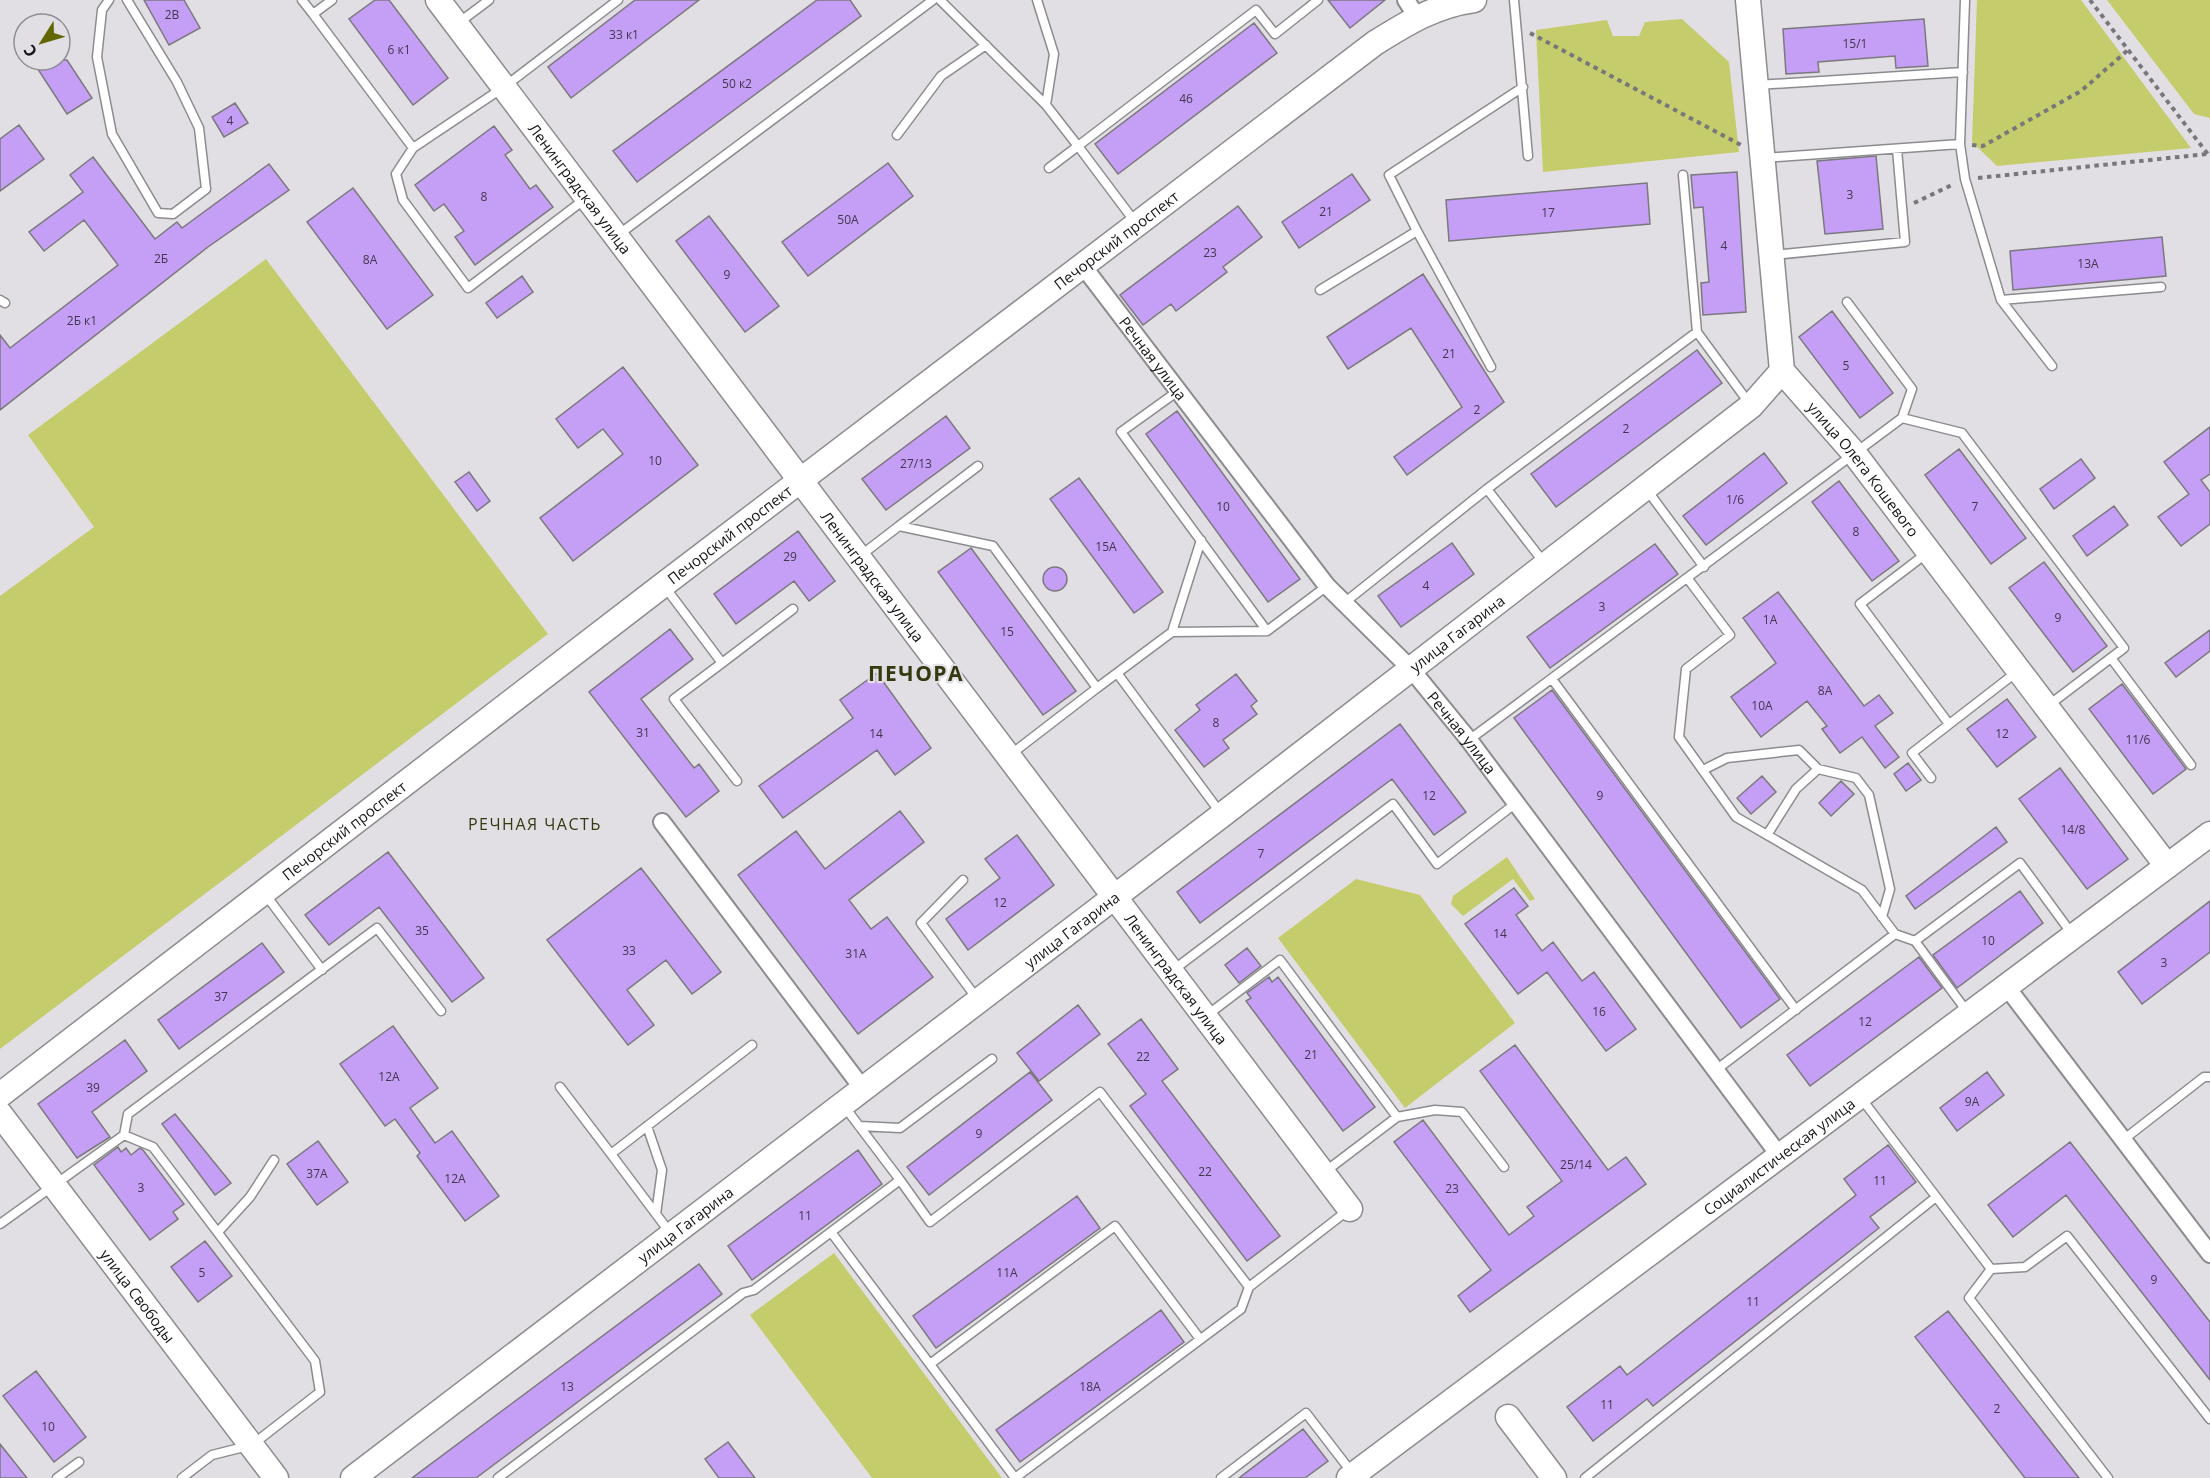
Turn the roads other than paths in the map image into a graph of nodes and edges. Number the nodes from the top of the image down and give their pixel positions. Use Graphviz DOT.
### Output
graph roads {
  1 [pos="109,0"];
  2 [pos="127,0"];
  3 [pos="302,0"];
  4 [pos="332,0"];
  5 [pos="438,0"];
  6 [pos="489,0"];
  7 [pos="618,0"];
  8 [pos="933,0"];
  9 [pos="940,0"];
  10 [pos="1037,0"];
  11 [pos="1318,0"];
  12 [pos="1474,0"];
  13 [pos="1515,0"];
  14 [pos="1748,0"];
  15 [pos="1965,0"];
  16 [pos="1411,8"];
  17 [pos="313,14"];
  18 [pos="457,24"];
  19 [pos="986,45"];
  20 [pos="1963,72"];
  21 [pos="1756,85"];
  22 [pos="504,87"];
  23 [pos="1523,87"];
  24 [pos="1046,105"];
  25 [pos="897,135"];
  26 [pos="1960,144"];
  27 [pos="1078,146"];
  28 [pos="413,148"];
  29 [pos="1897,149"];
  30 [pos="1756,154"];
  31 [pos="1528,156"];
  32 [pos="1049,168"];
  33 [pos="1683,175"];
  34 [pos="588,197"];
  35 [pos="1137,225"];
  36 [pos="1417,231"];
  37 [pos="617,236"];
  38 [pos="1772,255"];
  39 [pos="1083,266"];
  40 [pos="2161,287"];
  41 [pos="1320,290"];
  42 [pos="2001,300"];
  43 [pos="1847,302"];
  44 [pos="1697,332"];
  45 [pos="2052,366"];
  46 [pos="1491,367"];
  47 [pos="1782,372"];
  48 [pos="1178,391"];
  49 [pos="1751,406"];
  50 [pos="1902,418"];
  51 [pos="1854,453"];
  52 [pos="978,466"];
  53 [pos="801,479"];
  54 [pos="1645,488"];
  55 [pos="1487,489"];
  56 [pos="899,526"];
  57 [pos="1200,540"];
  58 [pos="1928,552"];
  59 [pos="860,556"];
  60 [pos="1545,565"];
  61 [pos="1704,567"];
  62 [pos="1688,579"];
  63 [pos="663,585"];
  64 [pos="1327,586"];
  65 [pos="1344,603"];
  66 [pos="793,609"];
  67 [pos="1268,631"];
  68 [pos="1172,632"];
  69 [pos="2111,658"];
  70 [pos="722,663"];
  71 [pos="1411,669"];
  72 [pos="2018,670"];
  73 [pos="1117,673"];
  74 [pos="1552,679"];
  75 [pos="1097,688"];
  76 [pos="2046,707"];
  77 [pos="1949,724"];
  78 [pos="1469,740"];
  79 [pos="1010,755"];
  80 [pos="2191,765"];
  81 [pos="1818,769"];
  82 [pos="1703,770"];
  83 [pos="1931,778"];
  84 [pos="737,781"];
  85 [pos="1516,803"];
  86 [pos="1222,815"];
  87 [pos="662,822"];
  88 [pos="2210,834"];
  89 [pos="1767,835"];
  90 [pos="2167,866"];
  91 [pos="963,880"];
  92 [pos="264,892"];
  93 [pos="1115,896"];
  94 [pos="1882,916"];
  95 [pos="1895,934"];
  96 [pos="2074,935"];
  97 [pos="1914,941"];
  98 [pos="322,970"];
  99 [pos="1172,971"];
  100 [pos="2006,986"];
  101 [pos="979,1000"];
  102 [pos="1796,1010"];
  103 [pos="441,1011"];
  104 [pos="1969,1013"];
  105 [pos="1205,1016"];
  106 [pos="752,1045"];
  107 [pos="992,1059"];
  108 [pos="1716,1070"];
  109 [pos="2210,1077"];
  110 [pos="560,1087"];
  111 [pos="863,1089"];
  112 [pos="0,1095"];
  113 [pos="1860,1095"];
  114 [pos="843,1104"];
  115 [pos="0,1114"];
  116 [pos="1397,1117"];
  117 [pos="647,1126"];
  118 [pos="859,1126"];
  119 [pos="124,1135"];
  120 [pos="2123,1140"];
  121 [pos="611,1154"];
  122 [pos="1779,1155"];
  123 [pos="274,1160"];
  124 [pos="1504,1167"];
  125 [pos="1323,1173"];
  126 [pos="900,1180"];
  127 [pos="54,1186"];
  128 [pos="1936,1197"];
  129 [pos="1350,1209"];
  130 [pos="656,1214"];
  131 [pos="0,1224"];
  132 [pos="218,1232"];
  133 [pos="831,1232"];
  134 [pos="672,1235"];
  135 [pos="2210,1254"];
  136 [pos="1991,1269"];
  137 [pos="1248,1287"];
  138 [pos="1200,1339"];
  139 [pos="930,1364"];
  140 [pos="1508,1417"];
  141 [pos="2210,1419"];
  142 [pos="252,1445"];
  143 [pos="79,1462"];
  144 [pos="1351,1476"];
  145 [pos="57,1478"];
  146 [pos="182,1478"];
  147 [pos="276,1478"];
  148 [pos="353,1478"];
  149 [pos="498,1478"];
  150 [pos="1221,1478"];
  151 [pos="1554,1478"];
  152 [pos="1585,1478"];
  153 [pos="2108,1478"];
  1 -- 2 [label="lane"];
  3 -- 17 [label="lane"];
  4 -- 17 [label="lane"];
  5 -- 18 [label="main road, Ленинградская улица"];
  6 -- 18 [label="lane"];
  7 -- 22 [label="lane"];
  8 -- 37 [label="lane"];
  9 -- 19 [label="lane"];
  10 -- 24 [label="lane"];
  11 -- 27 [label="lane"];
  12 -- 16 [label="main road, Печорский проспект"];
  13 -- 23 [label="lane"];
  14 -- 21 [label="main road"];
  15 -- 20 [label="lane"];
  16 -- 35 [label="main road, Печорский проспект"];
  17 -- 28 [label="lane"];
  18 -- 22 [label="main road, Ленинградская улица"];
  19 -- 24 [label="lane"];
  19 -- 25 [label="lane"];
  20 -- 21 [label="lane"];
  20 -- 26 [label="lane"];
  21 -- 30 [label="main road"];
  22 -- 28 [label="lane"];
  22 -- 34 [label="main road, Ленинградская улица"];
  23 -- 31 [label="lane"];
  23 -- 36 [label="lane"];
  24 -- 27 [label="lane"];
  26 -- 29 [label="lane"];
  26 -- 42 [label="lane"];
  27 -- 32 [label="lane"];
  27 -- 35 [label="lane"];
  28 -- 34 [label="lane"];
  29 -- 30 [label="lane"];
  29 -- 38 [label="lane"];
  30 -- 38 [label="main road"];
  33 -- 44 [label="lane"];
  34 -- 37 [label="main road, Ленинградская улица"];
  35 -- 39 [label="main road, Печорский проспект"];
  36 -- 41 [label="lane"];
  36 -- 46 [label="lane"];
  37 -- 53 [label="main road, Ленинградская улица"];
  38 -- 47 [label="main road"];
  39 -- 48 [label="street, Речная улица"];
  39 -- 53 [label="main road, Печорский проспект"];
  40 -- 42 [label="lane"];
  42 -- 45 [label="lane"];
  43 -- 50 [label="lane"];
  44 -- 49 [label="lane"];
  44 -- 55 [label="lane"];
  47 -- 49 [label="main road, улица Гагарина"];
  47 -- 51 [label="main road, улица Олега Кошевого"];
  48 -- 57 [label="lane"];
  48 -- 64 [label="street, Речная улица"];
  49 -- 54 [label="main road, улица Гагарина"];
  50 -- 51 [label="lane"];
  50 -- 69 [label="lane"];
  51 -- 58 [label="main road, улица Олега Кошевого"];
  51 -- 61 [label="lane"];
  52 -- 56 [label="lane"];
  53 -- 59 [label="main road, Ленинградская улица"];
  53 -- 63 [label="main road, Печорский проспект"];
  54 -- 60 [label="main road, улица Гагарина"];
  54 -- 61 [label="lane"];
  55 -- 60 [label="lane"];
  55 -- 65 [label="lane"];
  56 -- 59 [label="lane"];
  56 -- 75 [label="lane"];
  57 -- 67 [label="lane"];
  57 -- 68 [label="lane"];
  58 -- 72 [label="main road, улица Олега Кошевого"];
  58 -- 77 [label="lane"];
  59 -- 79 [label="main road, Ленинградская улица"];
  60 -- 71 [label="main road, улица Гагарина"];
  61 -- 62 [label="lane"];
  62 -- 74 [label="lane"];
  62 -- 82 [label="lane"];
  63 -- 70 [label="lane"];
  63 -- 92 [label="main road, Печорский проспект"];
  64 -- 65 [label="street, Речная улица"];
  64 -- 67 [label="lane"];
  65 -- 71 [label="street, Речная улица"];
  66 -- 70 [label="lane"];
  67 -- 68 [label="lane"];
  68 -- 73 [label="lane"];
  69 -- 76 [label="lane"];
  69 -- 80 [label="lane"];
  70 -- 84 [label="lane"];
  71 -- 78 [label="street, Речная улица"];
  71 -- 86 [label="main road, улица Гагарина"];
  72 -- 76 [label="main road, улица Олега Кошевого"];
  72 -- 77 [label="lane"];
  73 -- 75 [label="lane"];
  73 -- 86 [label="lane"];
  74 -- 78 [label="lane"];
  74 -- 102 [label="lane"];
  75 -- 79 [label="lane"];
  76 -- 90 [label="main road, улица Олега Кошевого"];
  77 -- 83 [label="lane"];
  78 -- 85 [label="street, Речная улица"];
  79 -- 93 [label="main road, Ленинградская улица"];
  81 -- 82 [label="lane"];
  81 -- 89 [label="lane"];
  81 -- 94 [label="lane"];
  82 -- 89 [label="lane"];
  85 -- 99 [label="lane"];
  85 -- 108 [label="street, Речная улица"];
  86 -- 93 [label="main road, улица Гагарина"];
  87 -- 111 [label="street"];
  88 -- 90 [label="main road, Социалистическая улица"];
  89 -- 94 [label="lane"];
  90 -- 96 [label="main road, Социалистическая улица"];
  91 -- 101 [label="lane"];
  92 -- 98 [label="lane"];
  92 -- 112 [label="main road, Печорский проспект"];
  93 -- 99 [label="main road, Ленинградская улица"];
  93 -- 101 [label="main road, улица Гагарина"];
  94 -- 95 [label="lane"];
  95 -- 97 [label="lane"];
  95 -- 102 [label="lane"];
  96 -- 97 [label="lane"];
  96 -- 100 [label="main road, Социалистическая улица"];
  97 -- 104 [label="lane"];
  98 -- 103 [label="lane"];
  98 -- 119 [label="lane"];
  99 -- 105 [label="main road, Ленинградская улица"];
  100 -- 104 [label="main road, Социалистическая улица"];
  100 -- 120 [label="street"];
  101 -- 111 [label="main road, улица Гагарина"];
  102 -- 108 [label="lane"];
  104 -- 113 [label="main road, Социалистическая улица"];
  105 -- 116 [label="lane"];
  105 -- 125 [label="main road, Ленинградская улица"];
  106 -- 117 [label="lane"];
  107 -- 118 [label="lane"];
  108 -- 122 [label="street, Речная улица"];
  109 -- 120 [label="lane"];
  110 -- 121 [label="lane"];
  111 -- 114 [label="main road, улица Гагарина"];
  113 -- 122 [label="main road, Социалистическая улица"];
  113 -- 128 [label="lane"];
  114 -- 118 [label="lane"];
  114 -- 134 [label="main road, улица Гагарина"];
  115 -- 127 [label="main road, улица Свободы"];
  116 -- 124 [label="lane"];
  116 -- 125 [label="lane"];
  117 -- 121 [label="lane"];
  117 -- 130 [label="lane"];
  118 -- 126 [label="lane"];
  119 -- 127 [label="lane"];
  119 -- 132 [label="lane"];
  120 -- 135 [label="street"];
  121 -- 130 [label="lane"];
  122 -- 144 [label="main road, Социалистическая улица"];
  123 -- 132 [label="lane"];
  125 -- 129 [label="main road, Ленинградская улица"];
  126 -- 133 [label="lane"];
  126 -- 137 [label="lane"];
  127 -- 131 [label="lane"];
  127 -- 142 [label="main road, улица Свободы"];
  128 -- 136 [label="lane"];
  128 -- 152 [label="lane"];
  129 -- 137 [label="lane"];
  130 -- 134 [label="lane"];
  132 -- 142 [label="lane"];
  133 -- 139 [label="lane"];
  133 -- 149 [label="lane"];
  134 -- 148 [label="main road, улица Гагарина"];
  136 -- 141 [label="lane"];
  136 -- 153 [label="lane"];
  137 -- 138 [label="lane"];
  138 -- 139 [label="lane"];
  138 -- 139 [label="lane"];
  140 -- 151 [label="main road"];
  142 -- 146 [label="lane"];
  142 -- 147 [label="main road, улица Свободы"];
  143 -- 145 [label="lane"];
  144 -- 150 [label="lane"];
}
